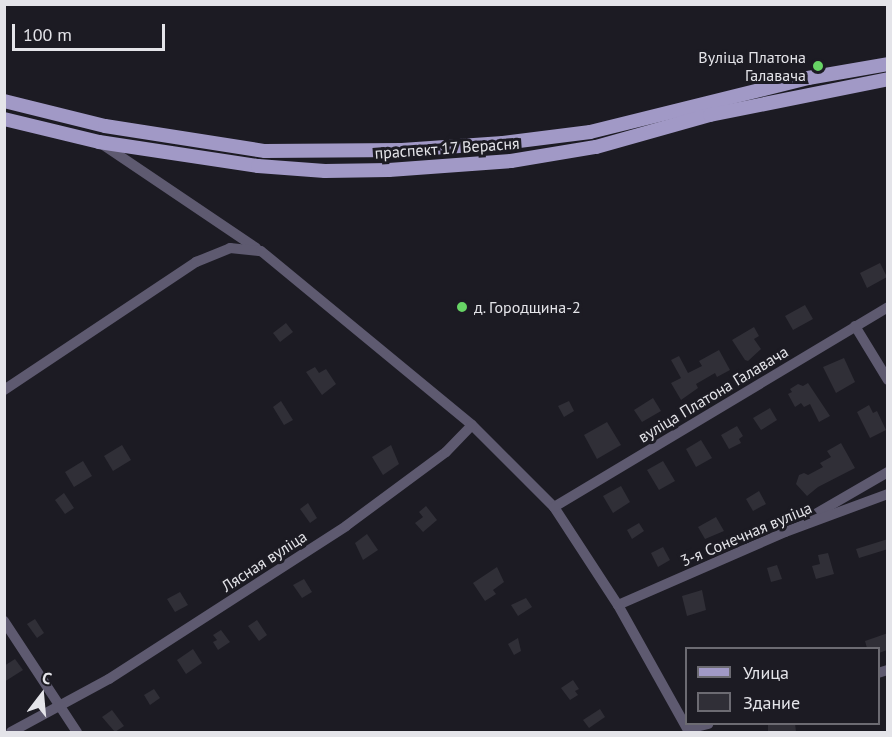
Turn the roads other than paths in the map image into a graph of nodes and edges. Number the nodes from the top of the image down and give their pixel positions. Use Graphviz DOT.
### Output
graph roads {
  1 [pos="888,64"];
  2 [pos="888,79"];
  3 [pos="4,101"];
  4 [pos="4,119"];
  5 [pos="99,142"];
  6 [pos="261,251"];
  7 [pos="888,308"];
  8 [pos="855,326"];
  9 [pos="888,380"];
  10 [pos="4,390"];
  11 [pos="472,425"];
  12 [pos="888,472"];
  13 [pos="888,494"];
  14 [pos="554,507"];
  15 [pos="785,531"];
  16 [pos="618,605"];
  17 [pos="4,621"];
  18 [pos="61,708"];
  19 [pos="685,724"];
  20 [pos="703,725"];
  21 [pos="689,731"];
  22 [pos="11,732"];
  23 [pos="76,732"];
  1 -- 3 [label="main road, праспект 17 Верасня"];
  2 -- 5 [label="main road, праспект 17 Верасня"];
  4 -- 5 [label="main road, праспект 17 Верасня"];
  5 -- 6 [label="street"];
  6 -- 10 [label="street"];
  6 -- 11 [label="street"];
  7 -- 8 [label="street, вуліца Платона Галавача"];
  8 -- 9 [label="street"];
  8 -- 14 [label="street, вуліца Платона Галавача"];
  11 -- 14 [label="street"];
  11 -- 18 [label="street, Лясная вуліца"];
  12 -- 15 [label="street"];
  13 -- 15 [label="street, 3-я Сонечная вуліца"];
  14 -- 16 [label="street"];
  15 -- 16 [label="street, 3-я Сонечная вуліца"];
  16 -- 19 [label="street"];
  17 -- 18 [label="street"];
  18 -- 22 [label="street, Лясная вуліца"];
  18 -- 23 [label="street"];
  20 -- 21 [label="street"];
}
